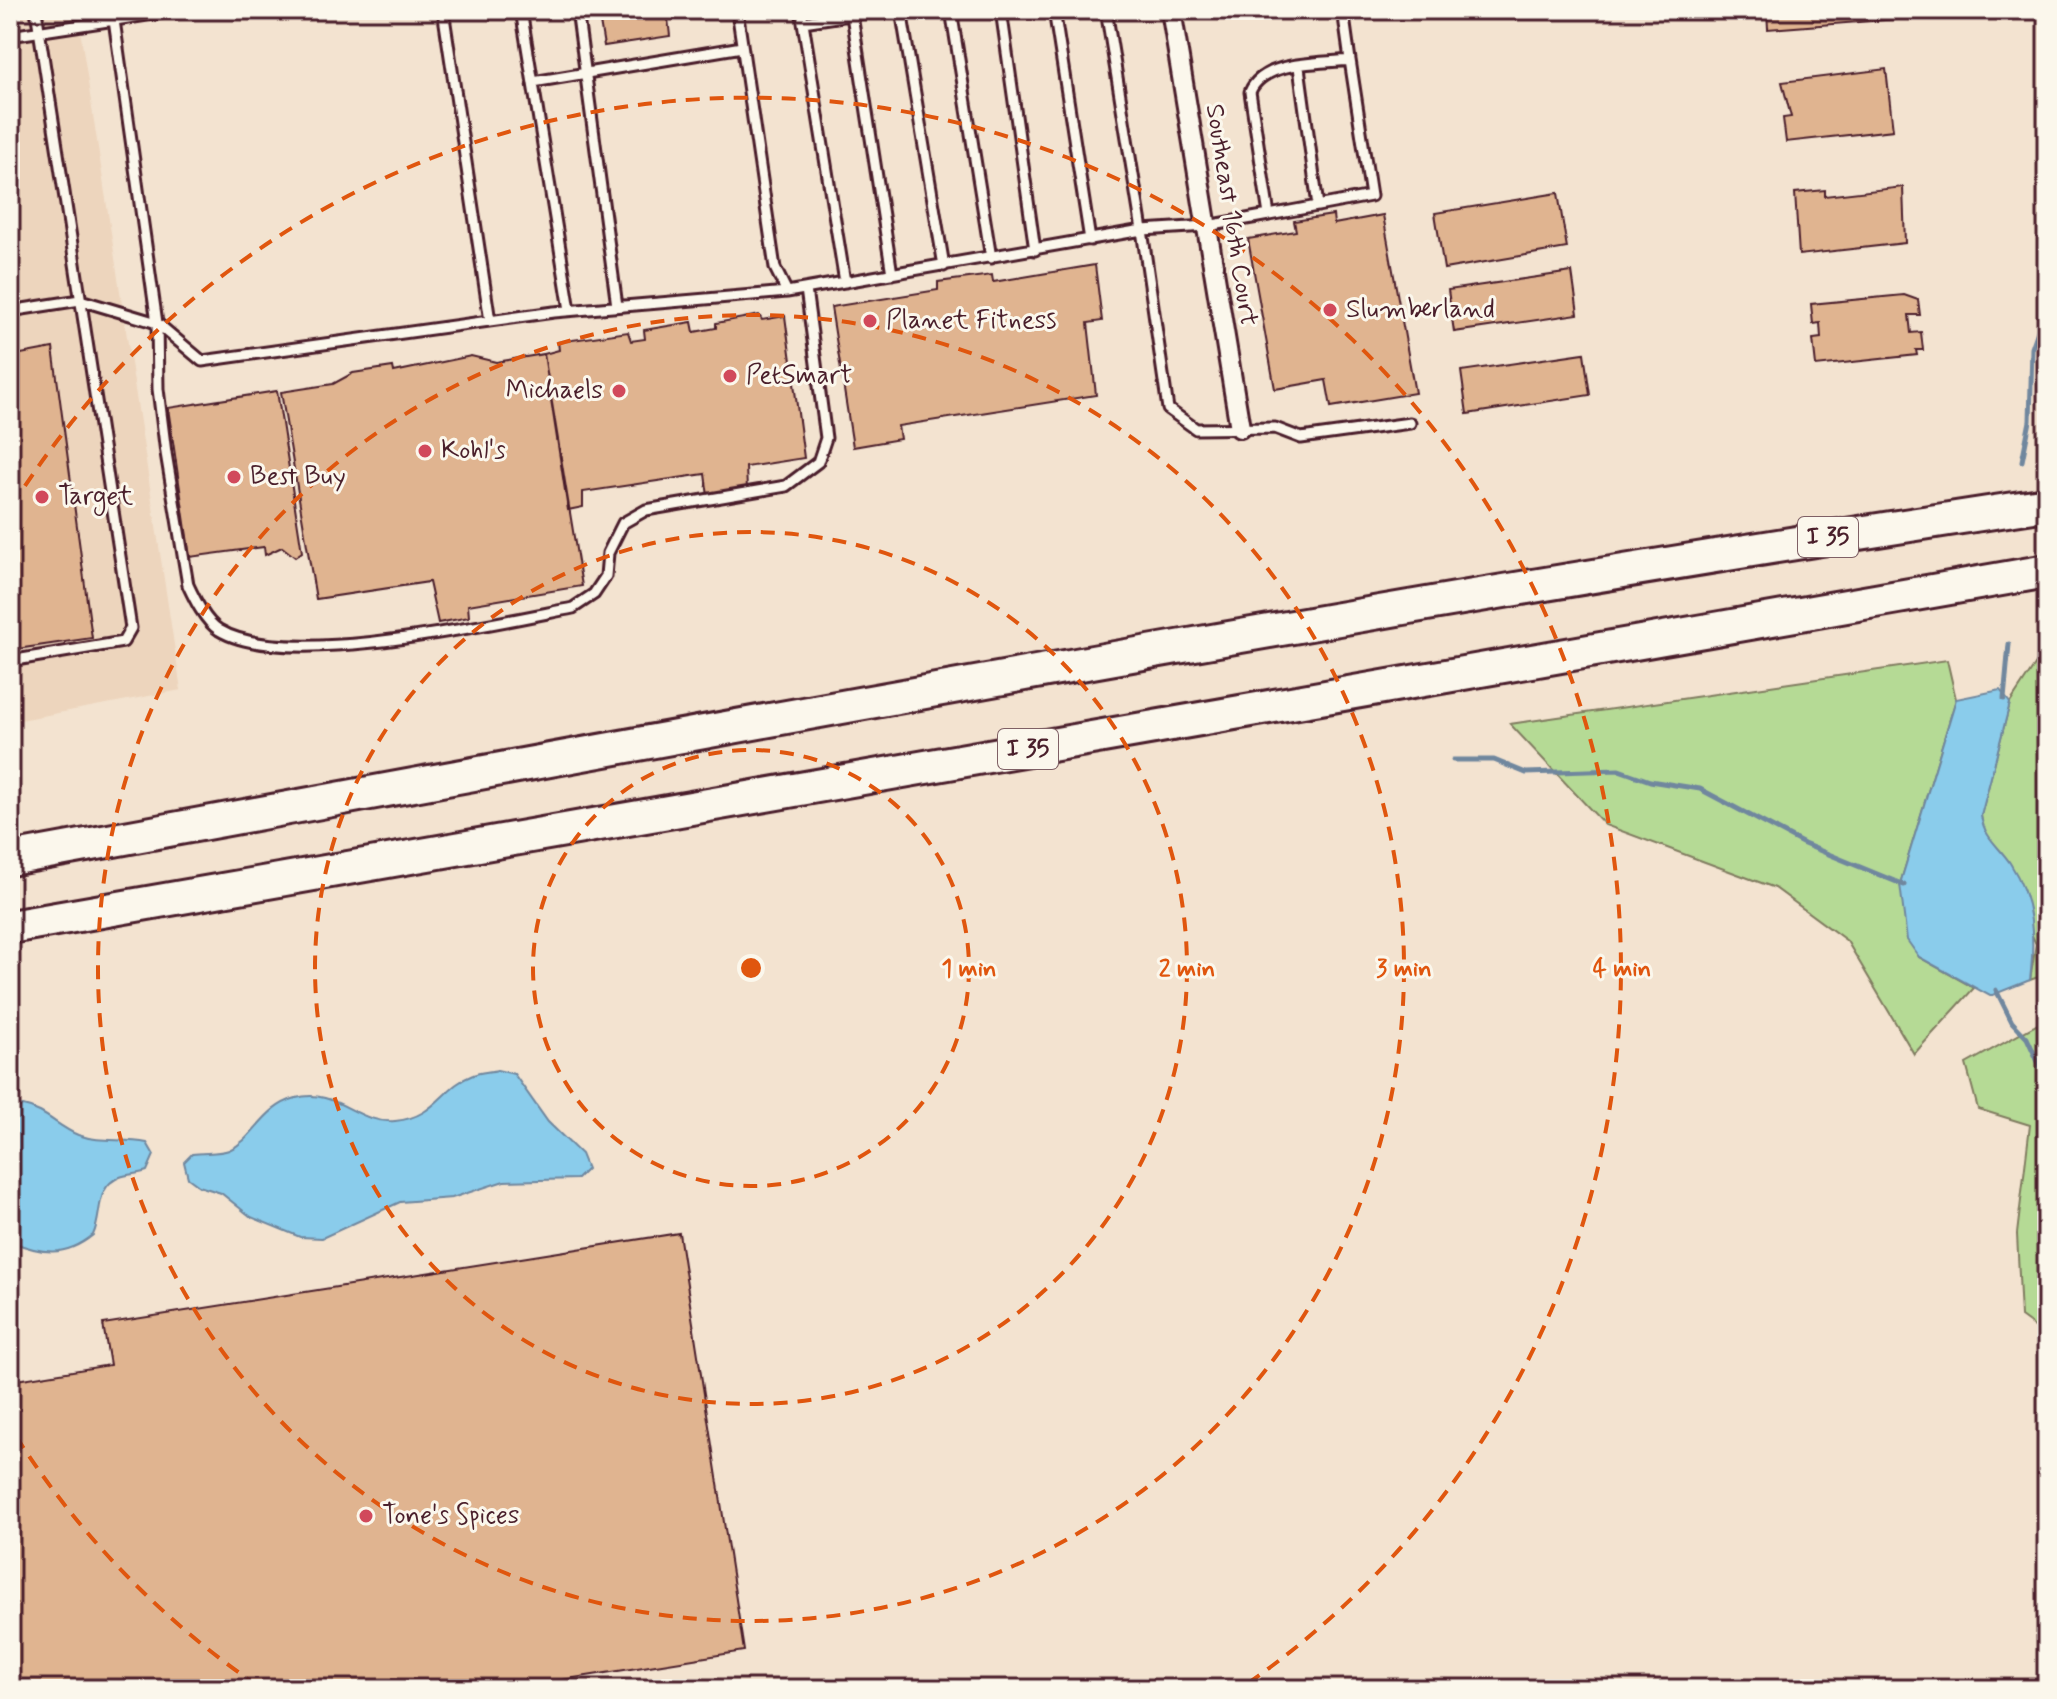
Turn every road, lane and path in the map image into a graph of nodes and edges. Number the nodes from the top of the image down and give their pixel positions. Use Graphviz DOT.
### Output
graph roads {
  1 [pos="36,10"];
  2 [pos="180,10"];
  3 [pos="443,10"];
  4 [pos="521,10"];
  5 [pos="577,10"];
  6 [pos="737,10"];
  7 [pos="801,10"];
  8 [pos="883,10"];
  9 [pos="901,10"];
  10 [pos="951,10"];
  11 [pos="1001,10"];
  12 [pos="1054,10"];
  13 [pos="1106,10"];
  14 [pos="1171,10"];
  15 [pos="1343,10"];
  16 [pos="134,14"];
  17 [pos="852,15"];
  18 [pos="114,20"];
  19 [pos="803,22"];
  20 [pos="39,32"];
  21 [pos="10,36"];
  22 [pos="742,47"];
  23 [pos="1350,60"];
  24 [pos="1299,67"];
  25 [pos="585,73"];
  26 [pos="533,82"];
  27 [pos="1318,206"];
  28 [pos="1269,215"];
  29 [pos="1207,226"];
  30 [pos="1142,230"];
  31 [pos="1090,240"];
  32 [pos="1035,250"];
  33 [pos="991,258"];
  34 [pos="944,266"];
  35 [pos="892,274"];
  36 [pos="845,282"];
  37 [pos="806,289"];
  38 [pos="787,292"];
  39 [pos="80,300"];
  40 [pos="617,306"];
  41 [pos="570,310"];
  42 [pos="10,311"];
  43 [pos="490,321"];
  44 [pos="157,323"];
  45 [pos="1410,423"];
  46 [pos="1240,428"];
  47 [pos="2047,504"];
  48 [pos="2047,571"];
  49 [pos="10,661"];
  50 [pos="10,859"];
  51 [pos="10,927"];
  1 -- 20 [label="lane"];
  2 -- 16 [label="lane"];
  3 -- 43 [label="lane"];
  4 -- 26 [label="lane"];
  5 -- 25 [label="lane"];
  6 -- 22 [label="lane"];
  7 -- 19 [label="lane"];
  8 -- 17 [label="lane"];
  9 -- 34 [label="lane"];
  10 -- 33 [label="lane"];
  11 -- 32 [label="lane"];
  12 -- 31 [label="lane"];
  13 -- 30 [label="lane"];
  14 -- 29 [label="street, Southeast 16th Court"];
  15 -- 23 [label="lane"];
  16 -- 18 [label="lane"];
  17 -- 19 [label="lane"];
  17 -- 35 [label="lane"];
  18 -- 20 [label="lane"];
  18 -- 44 [label="lane"];
  19 -- 36 [label="lane"];
  20 -- 21 [label="lane"];
  20 -- 39 [label="lane"];
  22 -- 25 [label="lane"];
  22 -- 38 [label="lane"];
  23 -- 24 [label="lane"];
  23 -- 27 [label="lane"];
  24 -- 27 [label="lane"];
  24 -- 28 [label="lane"];
  25 -- 26 [label="lane"];
  25 -- 40 [label="lane"];
  26 -- 41 [label="lane"];
  27 -- 28 [label="lane"];
  28 -- 29 [label="lane"];
  29 -- 30 [label="lane"];
  29 -- 46 [label="street, Southeast 16th Court"];
  30 -- 31 [label="lane"];
  30 -- 46 [label="lane"];
  31 -- 32 [label="lane"];
  32 -- 33 [label="lane"];
  33 -- 34 [label="lane"];
  34 -- 35 [label="lane"];
  35 -- 36 [label="lane"];
  36 -- 37 [label="lane"];
  37 -- 38 [label="lane"];
  37 -- 44 [label="lane"];
  38 -- 40 [label="lane"];
  39 -- 42 [label="lane"];
  39 -- 44 [label="lane"];
  39 -- 49 [label="lane"];
  40 -- 41 [label="lane"];
  41 -- 43 [label="lane"];
  43 -- 44 [label="lane"];
  45 -- 46 [label="lane"];
  47 -- 50 [label="highway, I 35"];
  48 -- 51 [label="highway, I 35"];
}
